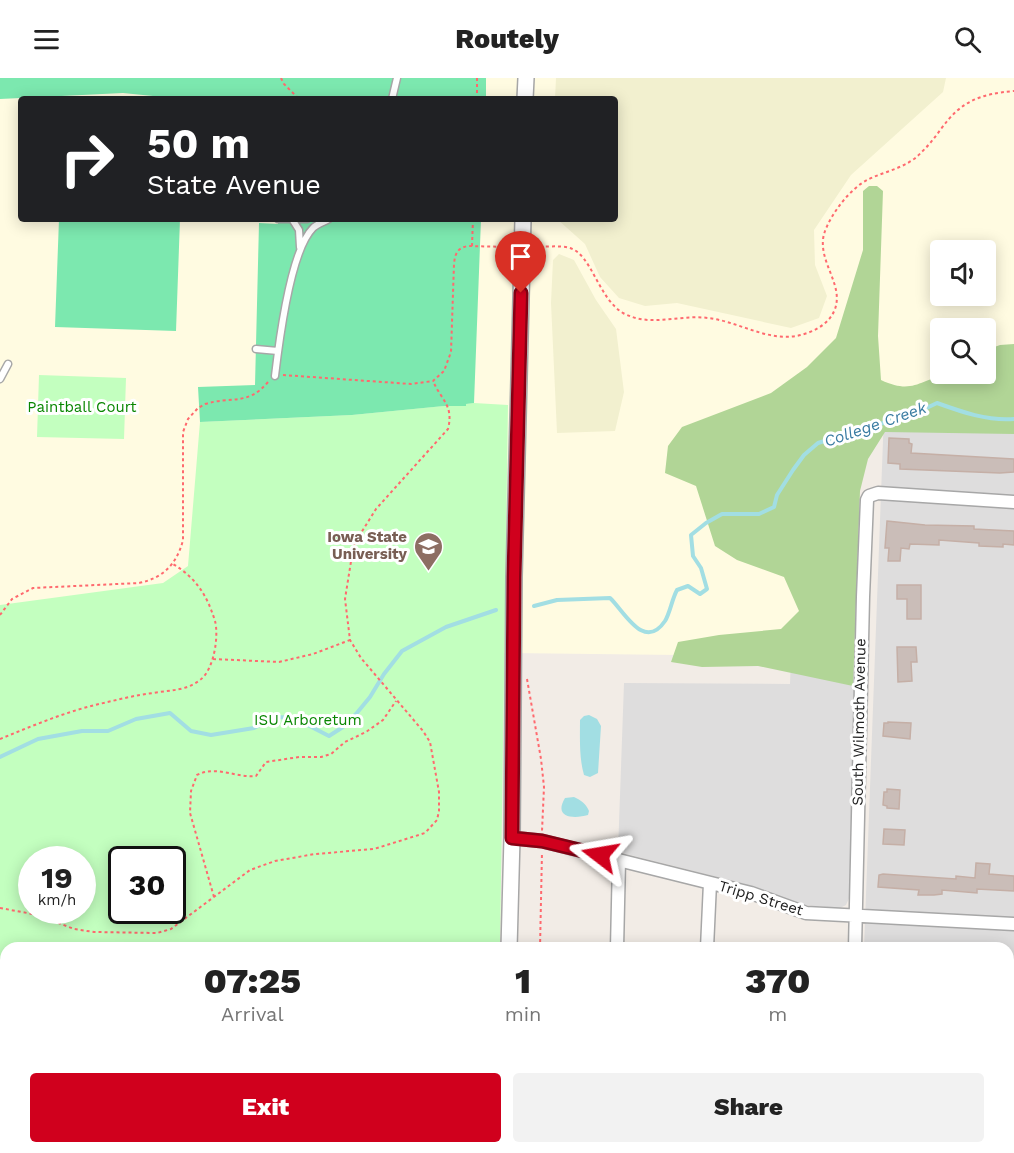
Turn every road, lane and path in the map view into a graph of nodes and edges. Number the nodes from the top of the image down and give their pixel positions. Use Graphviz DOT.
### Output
graph roads {
  1 [pos="281,78"];
  2 [pos="397,78"];
  3 [pos="477,78"];
  4 [pos="526,78"];
  5 [pos="1014,91"];
  6 [pos="296,96"];
  7 [pos="393,96"];
  8 [pos="477,96"];
  9 [pos="525,96"];
  10 [pos="294,222"];
  11 [pos="323,222"];
  12 [pos="472,222"];
  13 [pos="523,222"];
  14 [pos="472,246"];
  15 [pos="517,247"];
  16 [pos="536,247"];
  17 [pos="301,249"];
  18 [pos="256,349"];
  19 [pos="278,351"];
  20 [pos="8,364"];
  21 [pos="274,376"];
  22 [pos="0,379"];
  23 [pos="433,381"];
  24 [pos="1014,502"];
  25 [pos="173,564"];
  26 [pos="0,615"];
  27 [pos="350,640"];
  28 [pos="213,659"];
  29 [pos="527,678"];
  30 [pos="397,700"];
  31 [pos="0,739"];
  32 [pos="542,834"];
  33 [pos="512,838"];
  34 [pos="542,848"];
  35 [pos="619,860"];
  36 [pos="710,883"];
  37 [pos="214,897"];
  38 [pos="0,908"];
  39 [pos="855,917"];
  40 [pos="1014,924"];
  41 [pos="510,942"];
  42 [pos="540,942"];
  43 [pos="617,942"];
  44 [pos="707,942"];
  45 [pos="855,942"];
  1 -- 6 [label="path"];
  2 -- 7 [label="lane"];
  3 -- 8 [label="path"];
  4 -- 9 [label="street"];
  5 -- 16 [label="path"];
  10 -- 17 [label="lane"];
  11 -- 17 [label="lane"];
  12 -- 14 [label="path"];
  13 -- 33 [label="street"];
  14 -- 15 [label="path"];
  14 -- 23 [label="path"];
  17 -- 19 [label="lane"];
  18 -- 19 [label="lane"];
  19 -- 21 [label="lane"];
  20 -- 22 [label="lane"];
  21 -- 23 [label="path"];
  21 -- 25 [label="path"];
  23 -- 27 [label="path"];
  24 -- 39 [label="street, South Wilmoth Avenue"];
  25 -- 26 [label="path"];
  25 -- 28 [label="path"];
  27 -- 28 [label="path"];
  27 -- 30 [label="path"];
  28 -- 31 [label="path"];
  29 -- 32 [label="path"];
  30 -- 37 [label="path"];
  30 -- 37 [label="path"];
  33 -- 35 [label="street, Tripp Street"];
  33 -- 41 [label="street"];
  34 -- 42 [label="path"];
  35 -- 36 [label="street, Tripp Street"];
  35 -- 43 [label="street"];
  36 -- 39 [label="street, Tripp Street"];
  36 -- 44 [label="street"];
  37 -- 38 [label="path"];
  39 -- 40 [label="street, Tripp Street"];
  39 -- 45 [label="street, South Wilmoth Avenue"];
}
